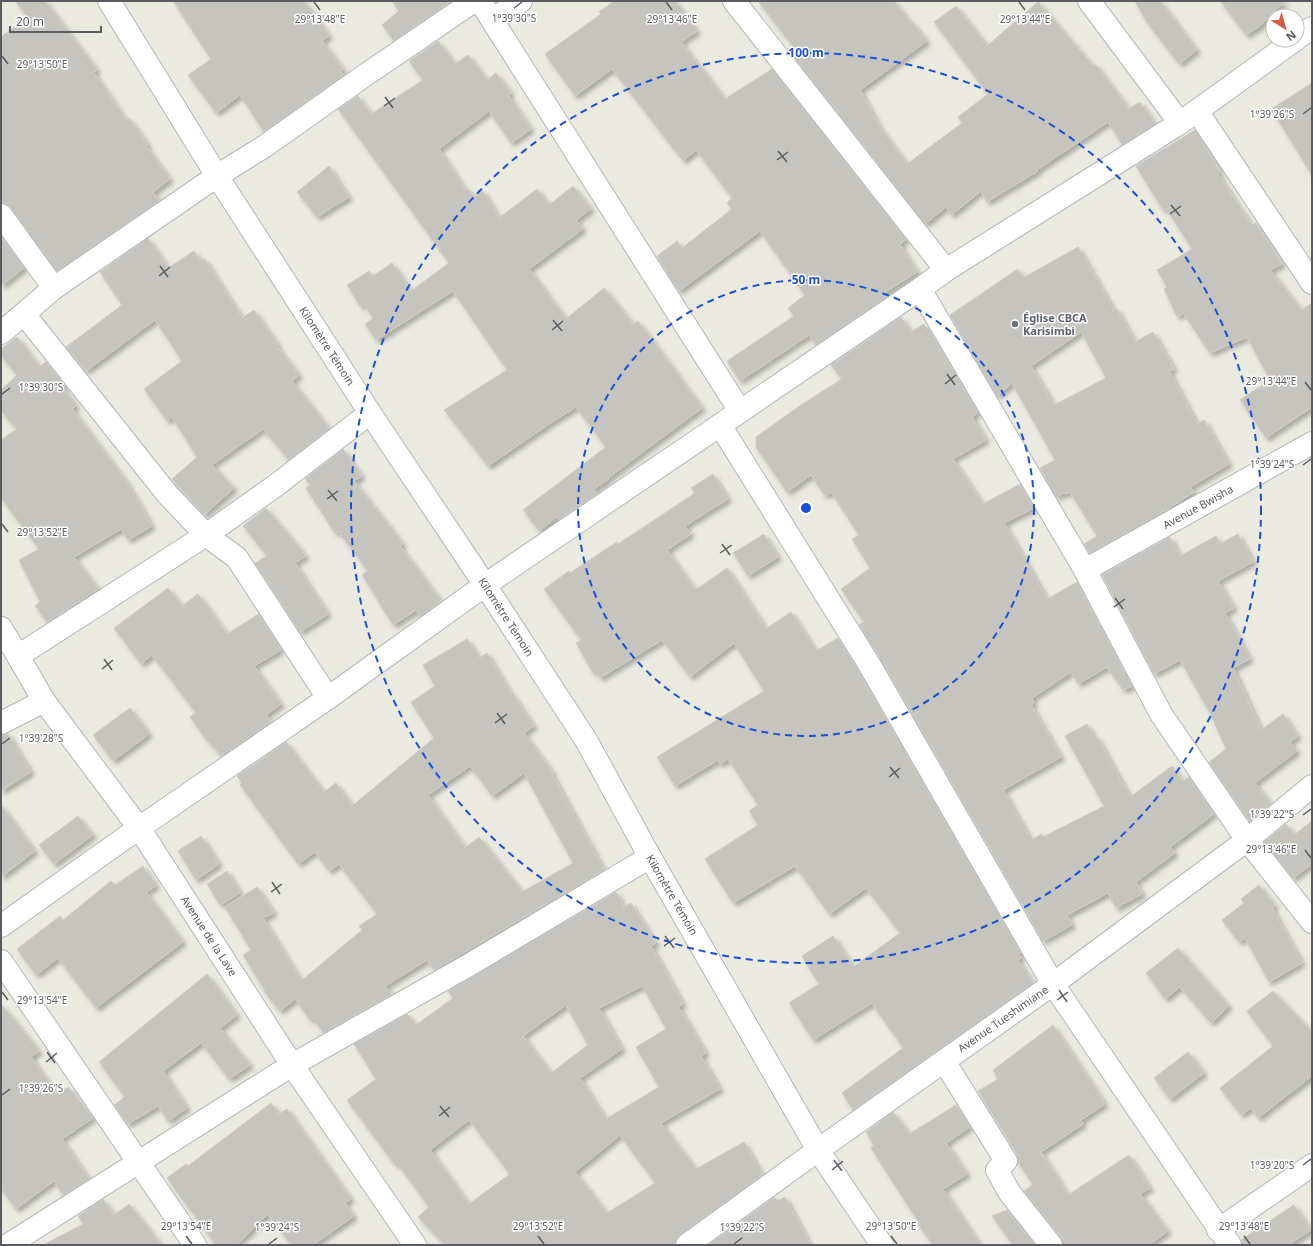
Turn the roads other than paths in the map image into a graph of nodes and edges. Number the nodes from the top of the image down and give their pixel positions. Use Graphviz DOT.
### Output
graph roads {
  1 [pos="109,1"];
  2 [pos="474,1"];
  3 [pos="480,1"];
  4 [pos="521,1"];
  5 [pos="734,1"];
  6 [pos="1090,1"];
  7 [pos="492,20"];
  8 [pos="1284,48"];
  9 [pos="1197,111"];
  10 [pos="1180,123"];
  11 [pos="217,176"];
  12 [pos="1,215"];
  13 [pos="946,270"];
  14 [pos="1312,283"];
  15 [pos="54,288"];
  16 [pos="920,290"];
  17 [pos="24,314"];
  18 [pos="1,333"];
  19 [pos="740,411"];
  20 [pos="370,413"];
  21 [pos="720,425"];
  22 [pos="1312,443"];
  23 [pos="206,535"];
  24 [pos="1085,570"];
  25 [pos="486,585"];
  26 [pos="1,628"];
  27 [pos="18,656"];
  28 [pos="328,698"];
  29 [pos="44,701"];
  30 [pos="1,723"];
  31 [pos="1312,786"];
  32 [pos="140,828"];
  33 [pos="1246,840"];
  34 [pos="650,857"];
  35 [pos="1312,922"];
  36 [pos="1,926"];
  37 [pos="1,961"];
  38 [pos="1053,984"];
  39 [pos="944,1061"];
  40 [pos="292,1065"];
  41 [pos="818,1150"];
  42 [pos="138,1162"];
  43 [pos="1312,1166"];
  44 [pos="1224,1237"];
  45 [pos="8,1245"];
  46 [pos="195,1245"];
  47 [pos="415,1245"];
  48 [pos="687,1245"];
  49 [pos="882,1245"];
  50 [pos="1051,1245"];
  1 -- 11 [label="street, Kilomètre Témoin"];
  2 -- 11 [label="street"];
  3 -- 7 [label="street"];
  4 -- 7 [label="street"];
  5 -- 13 [label="street"];
  6 -- 10 [label="street"];
  7 -- 19 [label="street"];
  8 -- 9 [label="street"];
  9 -- 10 [label="street"];
  9 -- 14 [label="street"];
  10 -- 13 [label="street"];
  11 -- 15 [label="street"];
  11 -- 20 [label="street, Kilomètre Témoin"];
  12 -- 15 [label="street"];
  13 -- 16 [label="street"];
  15 -- 17 [label="street"];
  16 -- 19 [label="street"];
  16 -- 24 [label="street"];
  17 -- 18 [label="street"];
  17 -- 23 [label="street"];
  19 -- 21 [label="street"];
  20 -- 23 [label="street"];
  20 -- 25 [label="street, Kilomètre Témoin"];
  21 -- 25 [label="street"];
  21 -- 38 [label="street"];
  22 -- 24 [label="street, Avenue Bwisha"];
  23 -- 27 [label="street"];
  23 -- 28 [label="street"];
  24 -- 33 [label="street"];
  25 -- 28 [label="street"];
  25 -- 34 [label="street, Kilomètre Témoin"];
  26 -- 27 [label="street, Avenue de la Lave"];
  27 -- 29 [label="street, Avenue de la Lave"];
  28 -- 32 [label="street"];
  29 -- 30 [label="street"];
  29 -- 32 [label="street, Avenue de la Lave"];
  31 -- 33 [label="street, Avenue Tueshimiane"];
  32 -- 36 [label="street"];
  32 -- 40 [label="street, Avenue de la Lave"];
  33 -- 35 [label="street"];
  33 -- 38 [label="street, Avenue Tueshimiane"];
  34 -- 40 [label="street"];
  34 -- 41 [label="street, Kilomètre Témoin"];
  37 -- 42 [label="street"];
  38 -- 39 [label="street, Avenue Tueshimiane"];
  38 -- 44 [label="street"];
  39 -- 41 [label="street, Avenue Tueshimiane"];
  39 -- 50 [label="street"];
  40 -- 42 [label="street"];
  40 -- 47 [label="street, Avenue de la Lave"];
  41 -- 48 [label="street, Avenue Tueshimiane"];
  41 -- 49 [label="street, Kilomètre Témoin"];
  42 -- 45 [label="street"];
  42 -- 46 [label="street"];
  43 -- 44 [label="street"];
}
